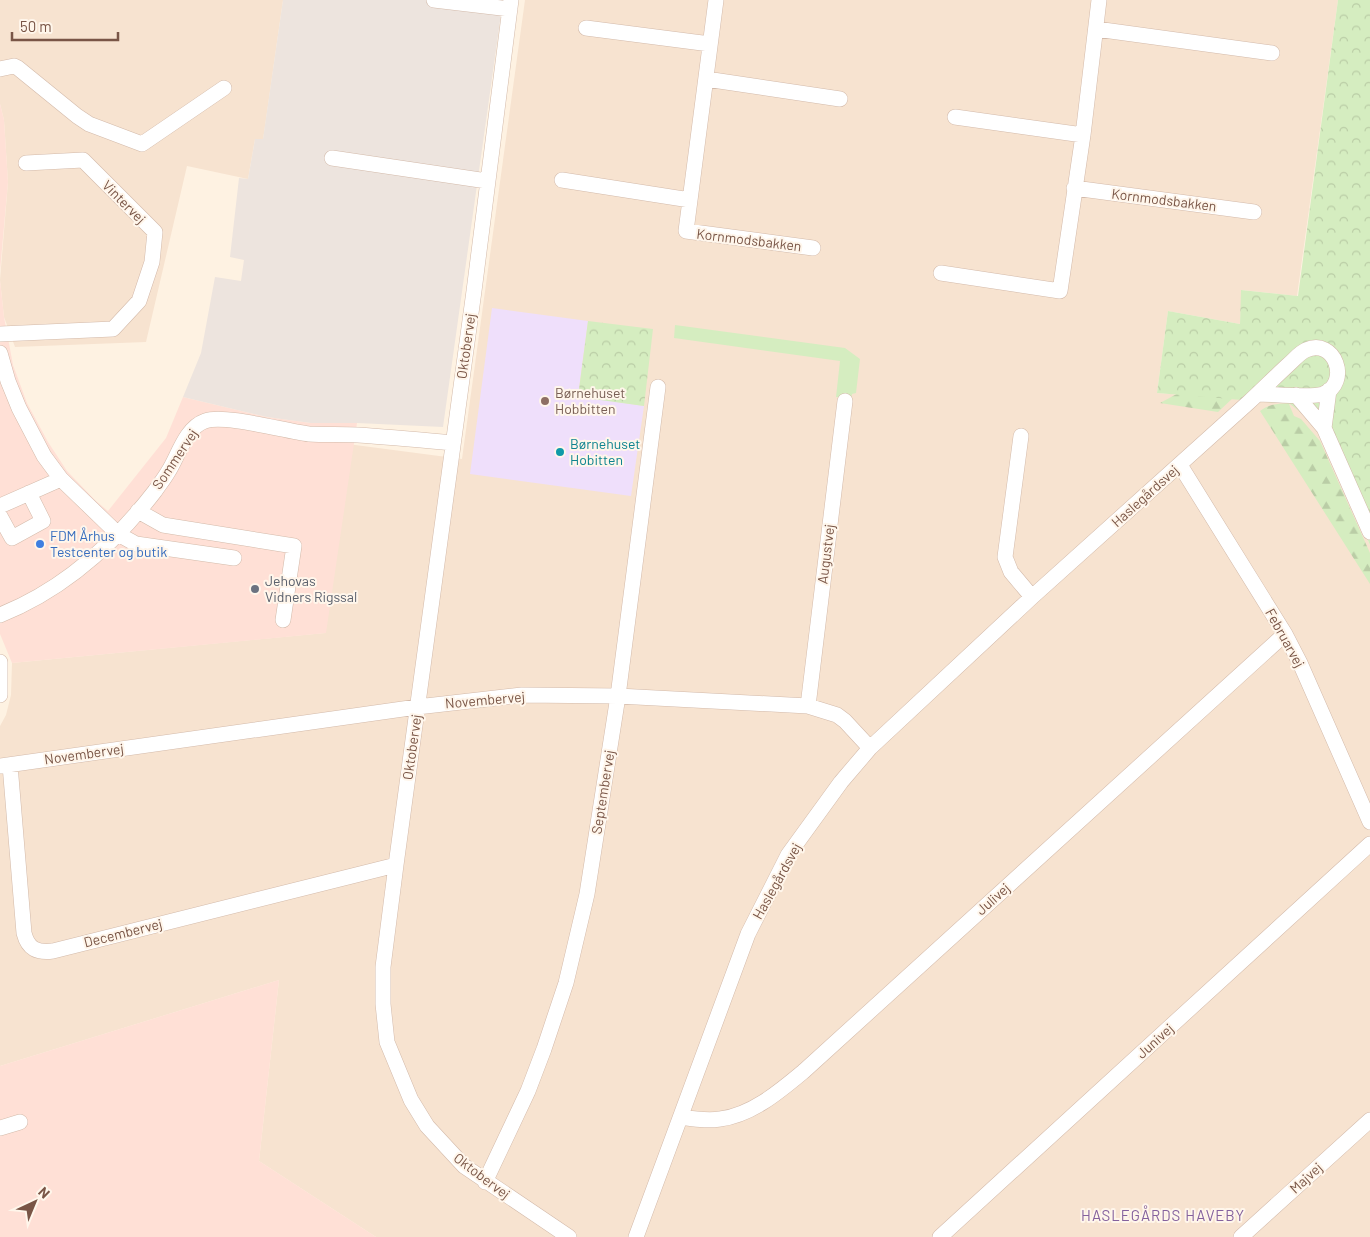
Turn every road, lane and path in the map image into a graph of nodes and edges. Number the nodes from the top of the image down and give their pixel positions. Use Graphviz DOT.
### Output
graph roads {
  1 [pos="434,0"];
  2 [pos="716,0"];
  3 [pos="1099,0"];
  4 [pos="511,5"];
  5 [pos="586,28"];
  6 [pos="1096,29"];
  7 [pos="710,44"];
  8 [pos="1272,54"];
  9 [pos="0,70"];
  10 [pos="706,79"];
  11 [pos="224,88"];
  12 [pos="840,99"];
  13 [pos="955,117"];
  14 [pos="1083,135"];
  15 [pos="332,158"];
  16 [pos="26,162"];
  17 [pos="562,180"];
  18 [pos="487,181"];
  19 [pos="1074,188"];
  20 [pos="690,200"];
  21 [pos="1254,212"];
  22 [pos="813,248"];
  23 [pos="941,273"];
  24 [pos="0,334"];
  25 [pos="0,353"];
  26 [pos="658,387"];
  27 [pos="1329,390"];
  28 [pos="1258,394"];
  29 [pos="1296,395"];
  30 [pos="845,401"];
  31 [pos="1324,428"];
  32 [pos="1021,436"];
  33 [pos="453,443"];
  34 [pos="1180,464"];
  35 [pos="61,479"];
  36 [pos="29,493"];
  37 [pos="0,506"];
  38 [pos="138,511"];
  39 [pos="0,516"];
  40 [pos="1370,532"];
  41 [pos="118,534"];
  42 [pos="234,558"];
  43 [pos="1032,597"];
  44 [pos="0,615"];
  45 [pos="283,620"];
  46 [pos="1285,634"];
  47 [pos="0,662"];
  48 [pos="0,695"];
  49 [pos="618,696"];
  50 [pos="417,706"];
  51 [pos="808,706"];
  52 [pos="870,748"];
  53 [pos="5,766"];
  54 [pos="1370,822"];
  55 [pos="1370,844"];
  56 [pos="396,865"];
  57 [pos="681,1117"];
  58 [pos="1370,1120"];
  59 [pos="20,1122"];
  60 [pos="0,1128"];
  61 [pos="485,1182"];
  62 [pos="568,1237"];
  63 [pos="636,1237"];
  64 [pos="940,1237"];
  65 [pos="1241,1237"];
  1 -- 4 [label="street, Oktobervej"];
  2 -- 7 [label="street, Kornmodsbakken"];
  3 -- 6 [label="street"];
  4 -- 18 [label="street, Oktobervej"];
  5 -- 7 [label="street"];
  6 -- 8 [label="street"];
  6 -- 14 [label="street"];
  7 -- 10 [label="street, Kornmodsbakken"];
  9 -- 11 [label="street"];
  10 -- 12 [label="street"];
  10 -- 20 [label="street, Kornmodsbakken"];
  13 -- 14 [label="street"];
  14 -- 19 [label="street"];
  15 -- 18 [label="street"];
  16 -- 24 [label="street, Vintervej"];
  17 -- 20 [label="street"];
  18 -- 33 [label="street, Oktobervej"];
  19 -- 21 [label="street, Kornmodsbakken"];
  19 -- 23 [label="street"];
  20 -- 22 [label="street, Kornmodsbakken"];
  25 -- 35 [label="street"];
  26 -- 49 [label="street, Septembervej"];
  27 -- 28 [label="street, Haslegårdsvej"];
  27 -- 29 [label="street"];
  27 -- 31 [label="street"];
  28 -- 29 [label="street"];
  28 -- 34 [label="street, Haslegårdsvej"];
  29 -- 31 [label="street"];
  30 -- 51 [label="street, Augustvej"];
  31 -- 40 [label="street"];
  32 -- 43 [label="street"];
  33 -- 38 [label="street, Sommervej"];
  33 -- 50 [label="street, Oktobervej"];
  34 -- 43 [label="street, Haslegårdsvej"];
  34 -- 46 [label="street, Februarvej"];
  35 -- 36 [label="street"];
  35 -- 41 [label="street"];
  36 -- 37 [label="street"];
  36 -- 39 [label="street"];
  38 -- 41 [label="street, Sommervej"];
  38 -- 45 [label="street"];
  41 -- 42 [label="street"];
  41 -- 44 [label="street, Sommervej"];
  43 -- 52 [label="street, Haslegårdsvej"];
  46 -- 54 [label="street, Februarvej"];
  46 -- 57 [label="street, Julivej"];
  47 -- 48 [label="street"];
  49 -- 50 [label="street, Novembervej"];
  49 -- 51 [label="street, Novembervej"];
  49 -- 61 [label="street, Septembervej"];
  50 -- 53 [label="street, Novembervej"];
  50 -- 56 [label="street, Oktobervej"];
  51 -- 52 [label="street, Novembervej"];
  52 -- 57 [label="street, Haslegårdsvej"];
  53 -- 56 [label="street, Decembervej"];
  55 -- 64 [label="street, Junivej"];
  56 -- 61 [label="street, Oktobervej"];
  57 -- 63 [label="street, Haslegårdsvej"];
  58 -- 65 [label="street, Majvej"];
  59 -- 60 [label="street"];
  61 -- 62 [label="street, Oktobervej"];
}
